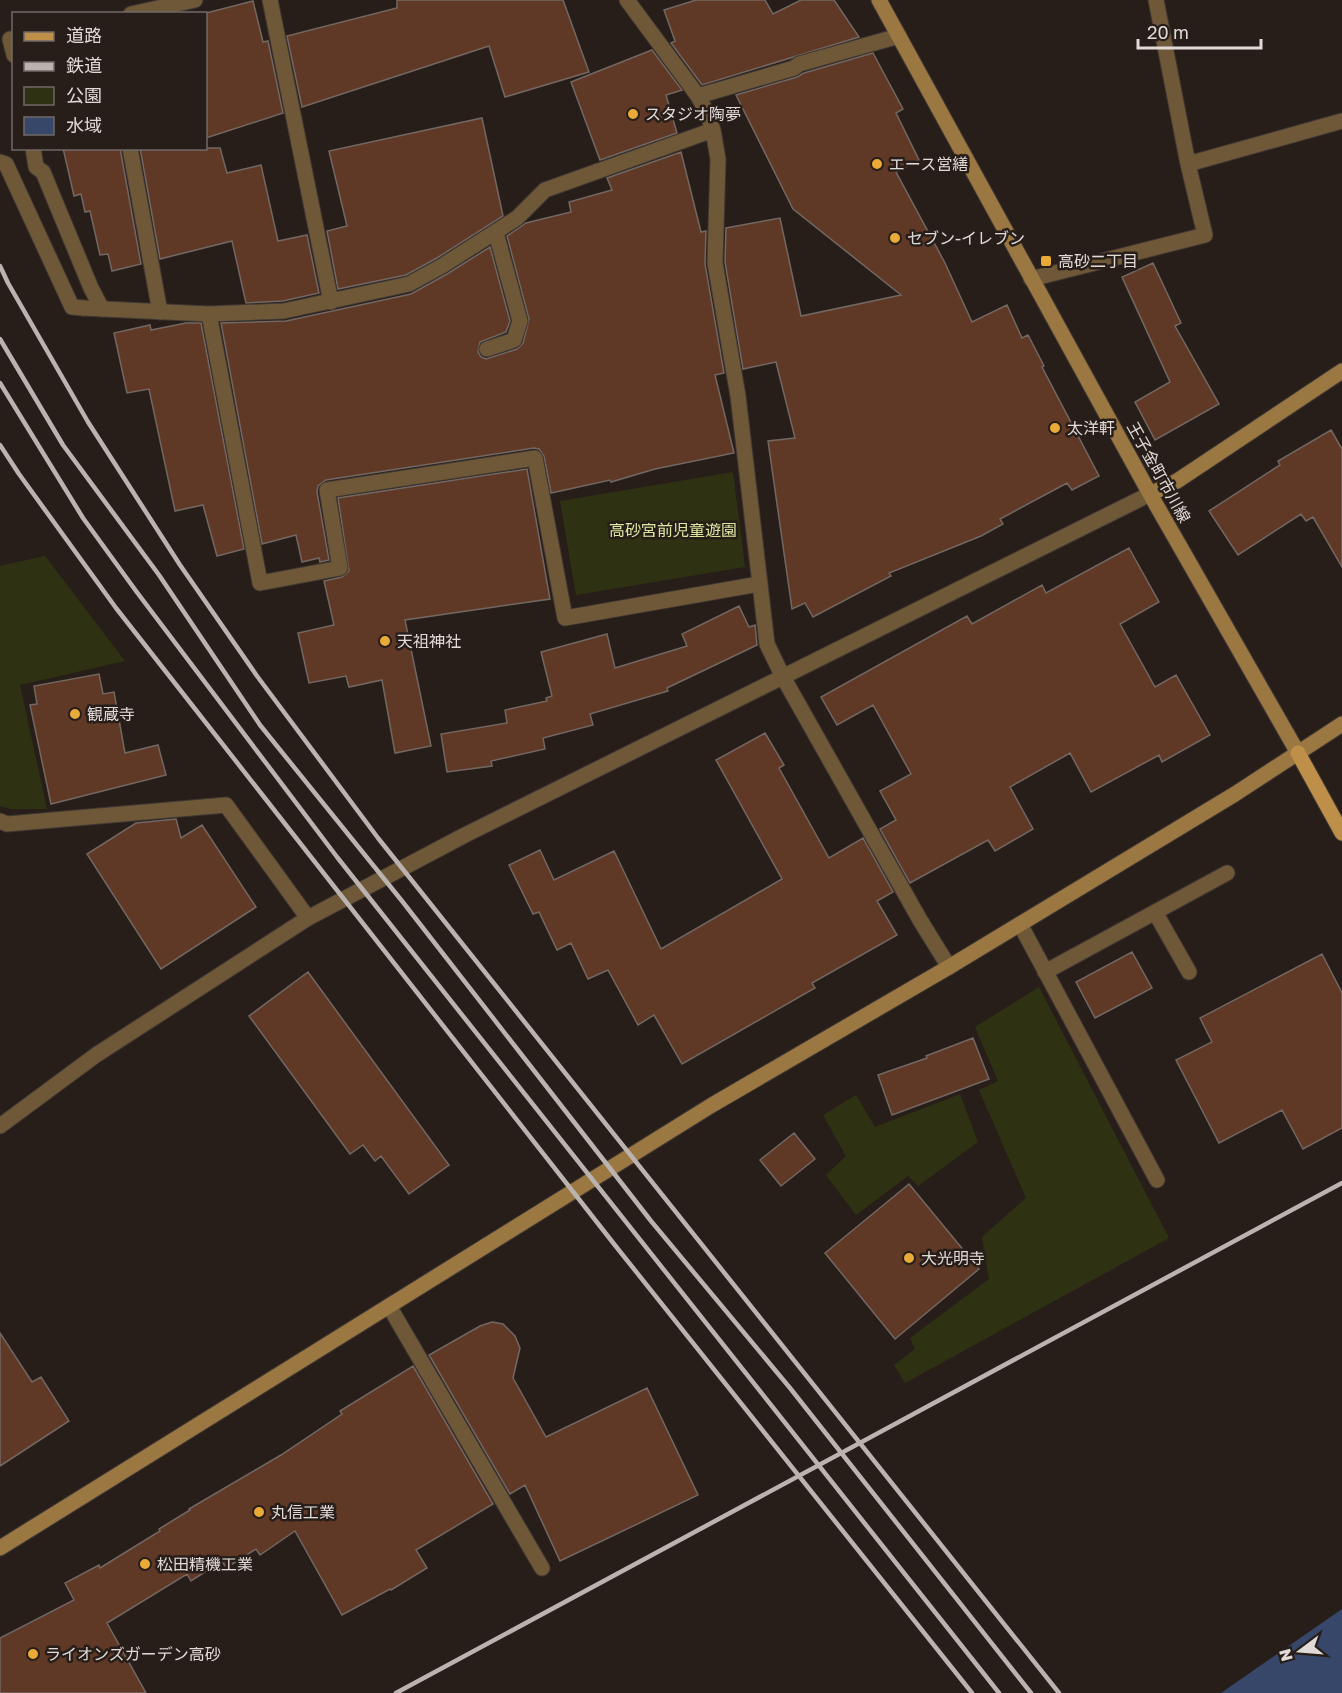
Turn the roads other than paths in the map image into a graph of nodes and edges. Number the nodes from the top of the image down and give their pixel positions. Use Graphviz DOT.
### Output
graph roads {
  1 [pos="195,0"];
  2 [pos="270,0"];
  3 [pos="627,0"];
  4 [pos="879,0"];
  5 [pos="1156,0"];
  6 [pos="140,12"];
  7 [pos="899,36"];
  8 [pos="698,96"];
  9 [pos="1342,121"];
  10 [pos="713,129"];
  11 [pos="33,150"];
  12 [pos="130,150"];
  13 [pos="0,162"];
  14 [pos="1188,164"];
  15 [pos="495,233"];
  16 [pos="1031,279"];
  17 [pos="331,302"];
  18 [pos="102,309"];
  19 [pos="160,312"];
  20 [pos="208,314"];
  21 [pos="487,349"];
  22 [pos="1342,370"];
  23 [pos="1150,494"];
  24 [pos="759,584"];
  25 [pos="783,677"];
  26 [pos="1342,724"];
  27 [pos="1298,753"];
  28 [pos="0,821"];
  29 [pos="1342,833"];
  30 [pos="1227,873"];
  31 [pos="1155,912"];
  32 [pos="308,918"];
  33 [pos="1020,924"];
  34 [pos="949,967"];
  35 [pos="1045,972"];
  36 [pos="1189,972"];
  37 [pos="0,1126"];
  38 [pos="1157,1180"];
  39 [pos="389,1306"];
  40 [pos="0,1548"];
  41 [pos="542,1568"];
  1 -- 6 [label="street"];
  2 -- 17 [label="street"];
  3 -- 8 [label="street"];
  4 -- 7 [label="street, 王子金町市川線"];
  5 -- 14 [label="street"];
  7 -- 8 [label="street"];
  7 -- 16 [label="street, 王子金町市川線"];
  8 -- 10 [label="street"];
  9 -- 14 [label="street"];
  10 -- 15 [label="street"];
  10 -- 24 [label="street"];
  11 -- 18 [label="street"];
  12 -- 19 [label="street"];
  13 -- 18 [label="street"];
  14 -- 16 [label="street"];
  15 -- 17 [label="street"];
  15 -- 21 [label="street"];
  16 -- 23 [label="street, 王子金町市川線"];
  17 -- 20 [label="street"];
  18 -- 19 [label="street"];
  19 -- 20 [label="street"];
  20 -- 24 [label="street"];
  22 -- 23 [label="street"];
  23 -- 25 [label="street"];
  23 -- 27 [label="street, 王子金町市川線"];
  24 -- 25 [label="street"];
  25 -- 32 [label="street"];
  25 -- 34 [label="street"];
  26 -- 27 [label="street"];
  27 -- 29 [label="main road, 王子金町市川線"];
  27 -- 33 [label="street"];
  28 -- 32 [label="street"];
  30 -- 31 [label="street"];
  31 -- 35 [label="street"];
  31 -- 36 [label="street"];
  32 -- 37 [label="street"];
  33 -- 34 [label="street"];
  33 -- 35 [label="street"];
  34 -- 39 [label="street"];
  35 -- 38 [label="street"];
  39 -- 40 [label="street"];
  39 -- 41 [label="street"];
}
